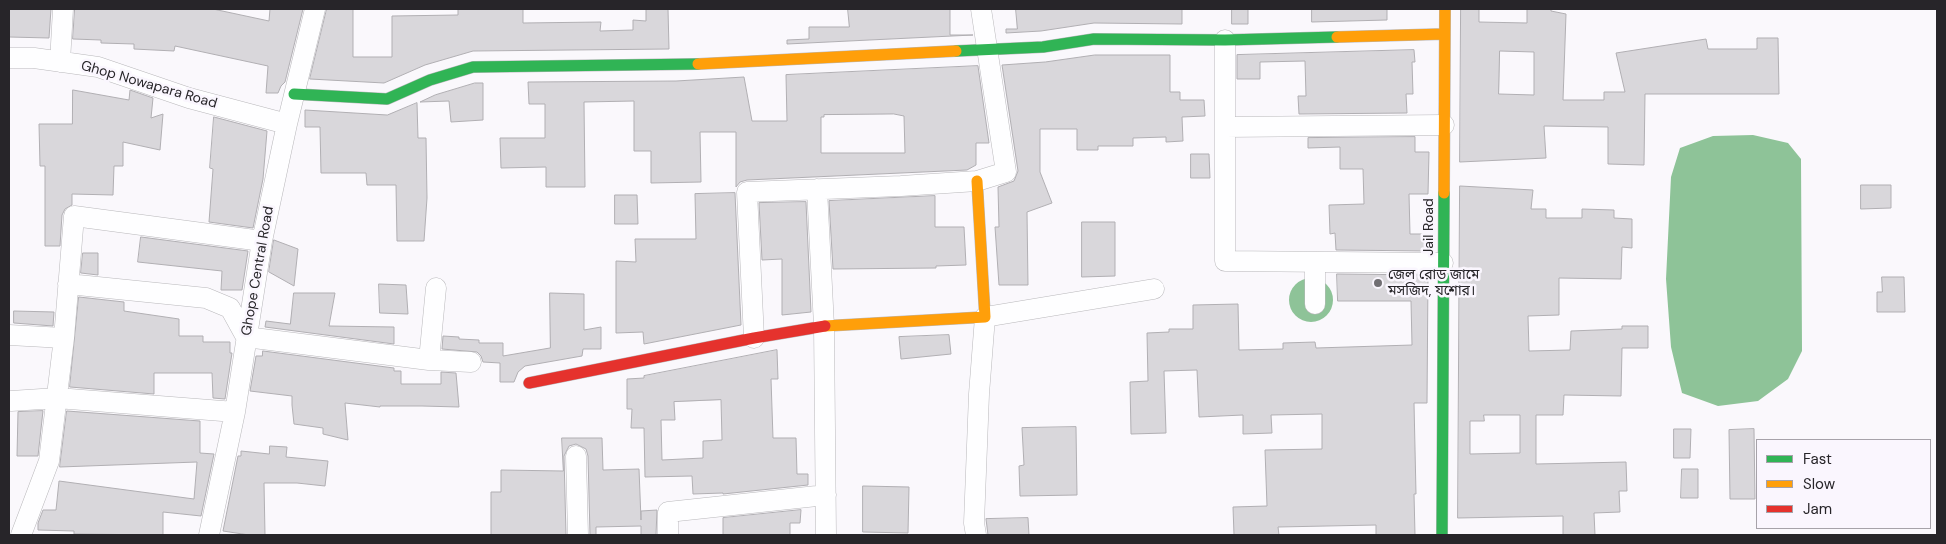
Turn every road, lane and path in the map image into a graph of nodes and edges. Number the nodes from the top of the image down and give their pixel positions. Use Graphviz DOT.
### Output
graph roads {
  1 [pos="62,9"];
  2 [pos="315,9"];
  3 [pos="981,9"];
  4 [pos="1445,9"];
  5 [pos="1444,34"];
  6 [pos="1225,40"];
  7 [pos="987,49"];
  8 [pos="9,58"];
  9 [pos="60,62"];
  10 [pos="294,94"];
  11 [pos="287,124"];
  12 [pos="1444,125"];
  13 [pos="1225,127"];
  14 [pos="977,181"];
  15 [pos="817,189"];
  16 [pos="262,241"];
  17 [pos="1315,262"];
  18 [pos="1443,263"];
  19 [pos="68,284"];
  20 [pos="436,288"];
  21 [pos="1154,289"];
  22 [pos="1315,304"];
  23 [pos="985,317"];
  24 [pos="824,326"];
  25 [pos="9,335"];
  26 [pos="246,337"];
  27 [pos="64,338"];
  28 [pos="754,338"];
  29 [pos="429,360"];
  30 [pos="471,362"];
  31 [pos="529,383"];
  32 [pos="58,398"];
  33 [pos="11,401"];
  34 [pos="234,412"];
  35 [pos="576,456"];
  36 [pos="826,495"];
  37 [pos="21,535"];
  38 [pos="209,535"];
  39 [pos="578,535"];
  40 [pos="668,535"];
  41 [pos="826,535"];
  42 [pos="976,535"];
  43 [pos="1442,535"];
  1 -- 9 [label="street"];
  2 -- 10 [label="street, Ghope Central Road"];
  3 -- 7 [label="street"];
  4 -- 5 [label="main road, Jail Road"];
  5 -- 6 [label="main road"];
  5 -- 12 [label="main road, Jail Road"];
  6 -- 7 [label="main road"];
  6 -- 13 [label="street"];
  7 -- 10 [label="main road"];
  7 -- 14 [label="street"];
  8 -- 9 [label="street, Ghop Nowapara Road"];
  9 -- 11 [label="street, Ghop Nowapara Road"];
  10 -- 11 [label="street, Ghope Central Road"];
  11 -- 16 [label="street, Ghope Central Road"];
  12 -- 13 [label="street"];
  12 -- 18 [label="main road, Jail Road"];
  13 -- 17 [label="street"];
  14 -- 15 [label="street"];
  14 -- 23 [label="main road"];
  15 -- 24 [label="street"];
  15 -- 28 [label="street"];
  16 -- 19 [label="street"];
  16 -- 26 [label="street, Ghope Central Road"];
  17 -- 18 [label="street"];
  17 -- 22 [label="street"];
  18 -- 43 [label="main road, Jail Road"];
  19 -- 26 [label="street"];
  19 -- 27 [label="street"];
  20 -- 29 [label="street"];
  21 -- 23 [label="street"];
  23 -- 24 [label="main road"];
  23 -- 42 [label="street"];
  24 -- 28 [label="main road"];
  24 -- 36 [label="street"];
  25 -- 27 [label="street"];
  26 -- 29 [label="street"];
  26 -- 34 [label="street, Ghope Central Road"];
  27 -- 32 [label="street"];
  28 -- 31 [label="main road"];
  29 -- 30 [label="street"];
  32 -- 33 [label="street"];
  32 -- 34 [label="street"];
  32 -- 37 [label="street"];
  34 -- 38 [label="street, Ghope Central Road"];
  35 -- 39 [label="street"];
  36 -- 40 [label="street"];
  36 -- 41 [label="street"];
}
